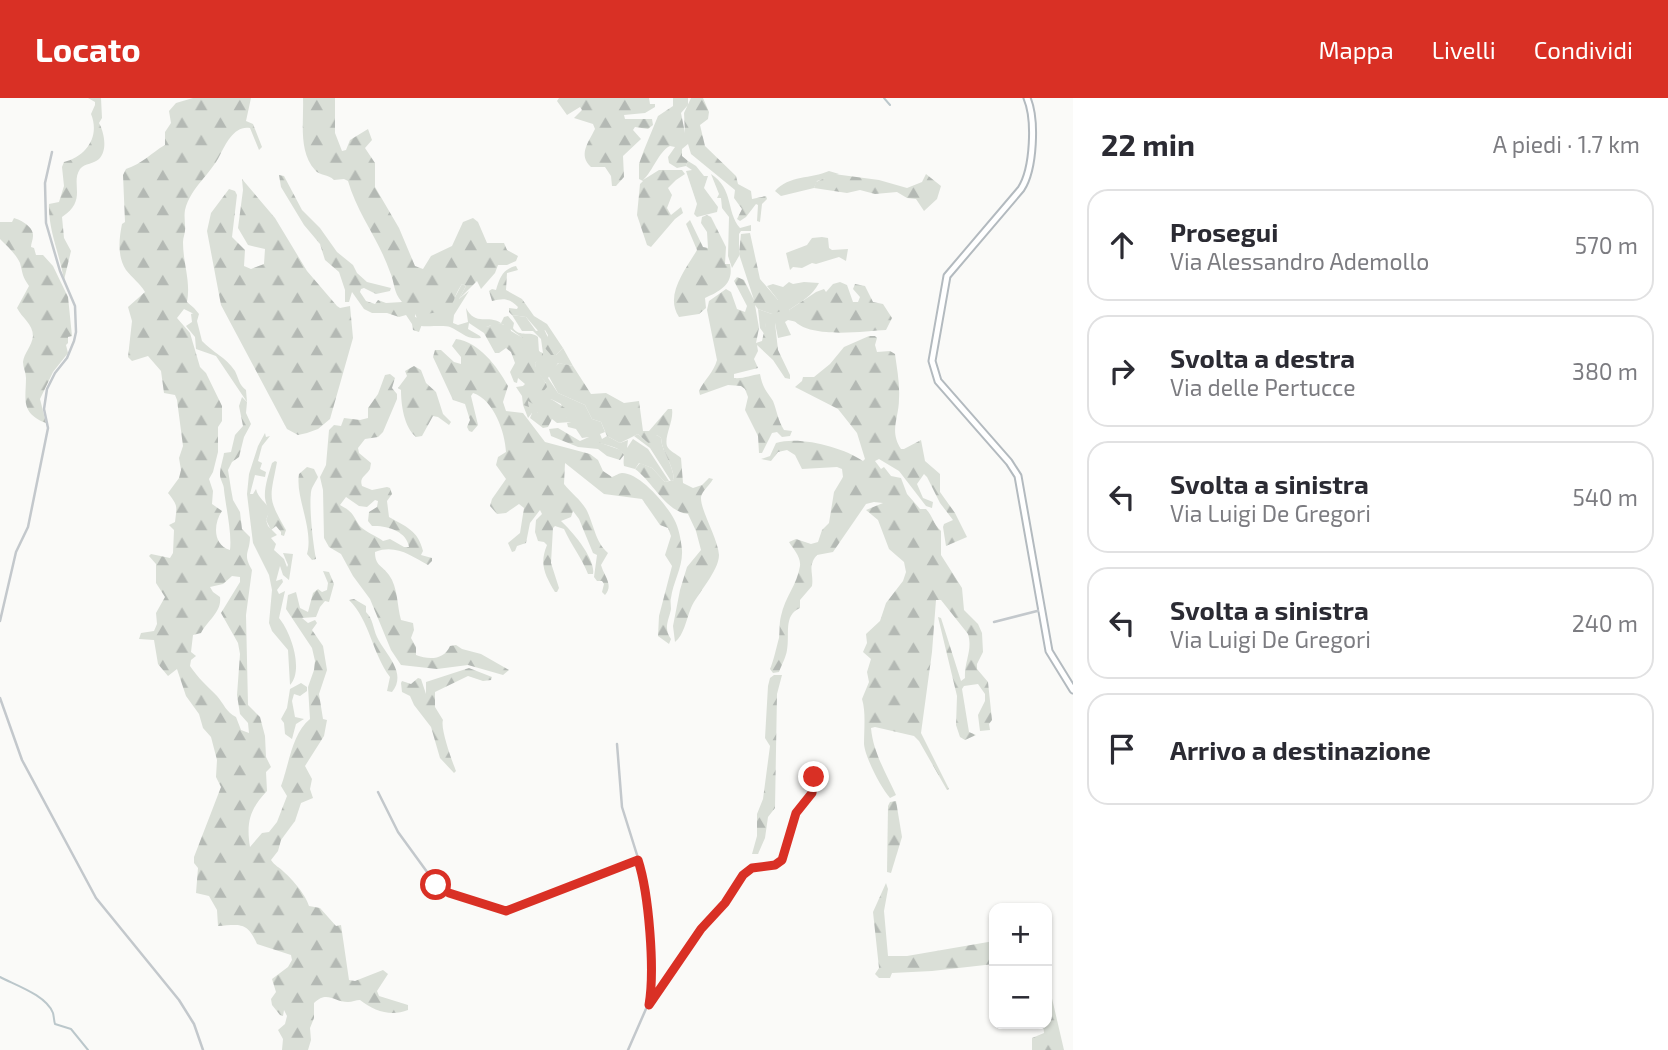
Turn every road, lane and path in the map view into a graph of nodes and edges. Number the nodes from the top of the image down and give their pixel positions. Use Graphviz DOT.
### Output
graph roads {
  1 [pos="1027,98"];
  2 [pos="52,152"];
  3 [pos="1041,610"];
  4 [pos="0,621"];
  5 [pos="994,622"];
  6 [pos="1073,690"];
  7 [pos="0,698"];
  8 [pos="617,744"];
  9 [pos="814,769"];
  10 [pos="378,792"];
  11 [pos="638,860"];
  12 [pos="649,1005"];
  13 [pos="203,1050"];
  14 [pos="628,1050"];
  1 -- 3 [label="street"];
  2 -- 4 [label="street"];
  3 -- 5 [label="street"];
  3 -- 6 [label="street"];
  7 -- 13 [label="street"];
  8 -- 11 [label="street"];
  9 -- 12 [label="street"];
  10 -- 11 [label="street"];
  11 -- 12 [label="street"];
  12 -- 14 [label="street"];
}
